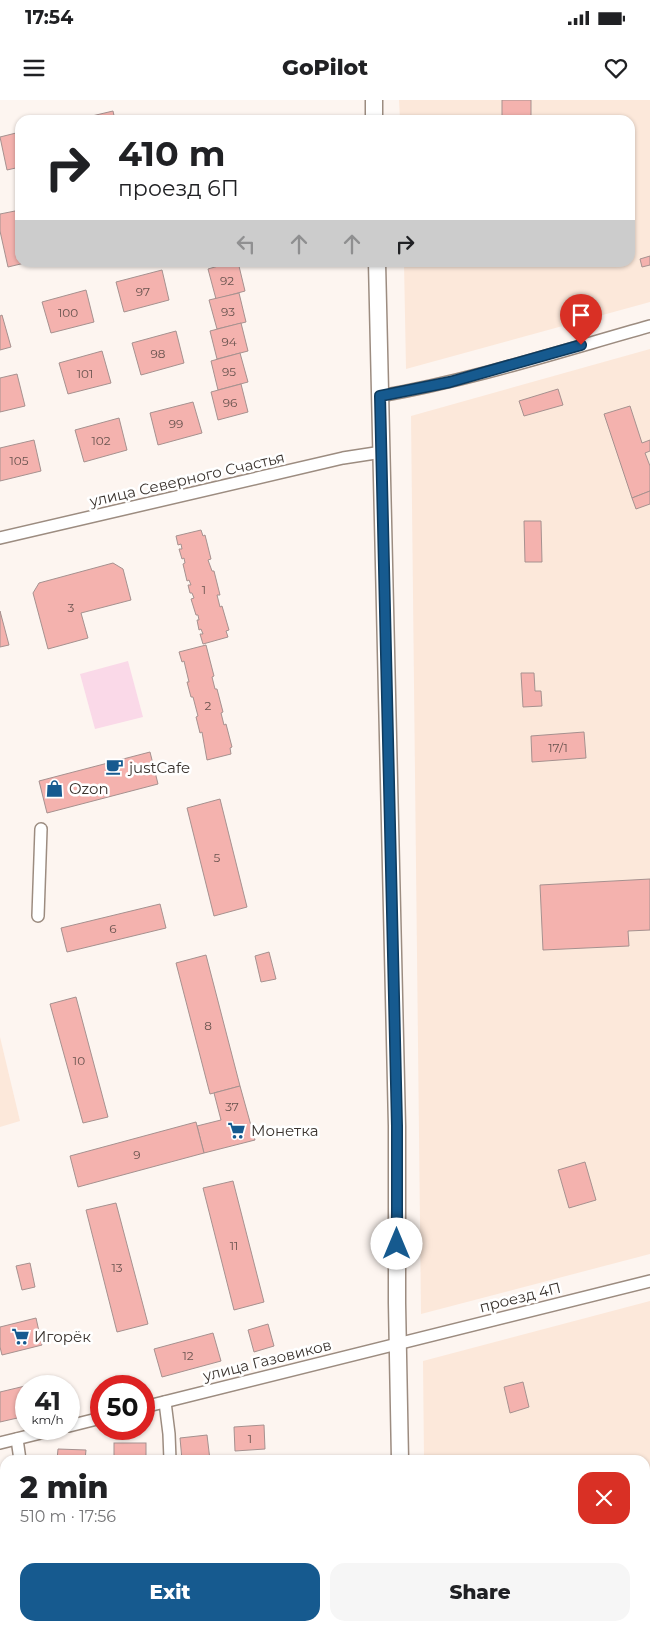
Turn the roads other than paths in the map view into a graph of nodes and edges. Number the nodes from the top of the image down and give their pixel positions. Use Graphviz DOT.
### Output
graph roads {
  1 [pos="374,100"];
  2 [pos="374,115"];
  3 [pos="377,267"];
  4 [pos="650,326"];
  5 [pos="380,396"];
  6 [pos="382,452"];
  7 [pos="0,538"];
  8 [pos="41,829"];
  9 [pos="38,916"];
  10 [pos="650,1281"];
  11 [pos="398,1343"];
  12 [pos="165,1402"];
  13 [pos="155,1404"];
  14 [pos="15,1439"];
  15 [pos="17,1440"];
  16 [pos="0,1443"];
  17 [pos="19,1455"];
  18 [pos="170,1455"];
  19 [pos="400,1455"];
  1 -- 2 [label="main road"];
  3 -- 5 [label="main road"];
  4 -- 5 [label="street"];
  5 -- 6 [label="main road"];
  6 -- 7 [label="street, улица Северного Счастья"];
  6 -- 11 [label="main road"];
  8 -- 9 [label="street"];
  10 -- 11 [label="street, проезд 4П"];
  11 -- 12 [label="street, улица Газовиков"];
  11 -- 19 [label="main road"];
  12 -- 13 [label="street, улица Газовиков"];
  12 -- 18 [label="street"];
  14 -- 16 [label="street"];
  15 -- 17 [label="street"];
}
